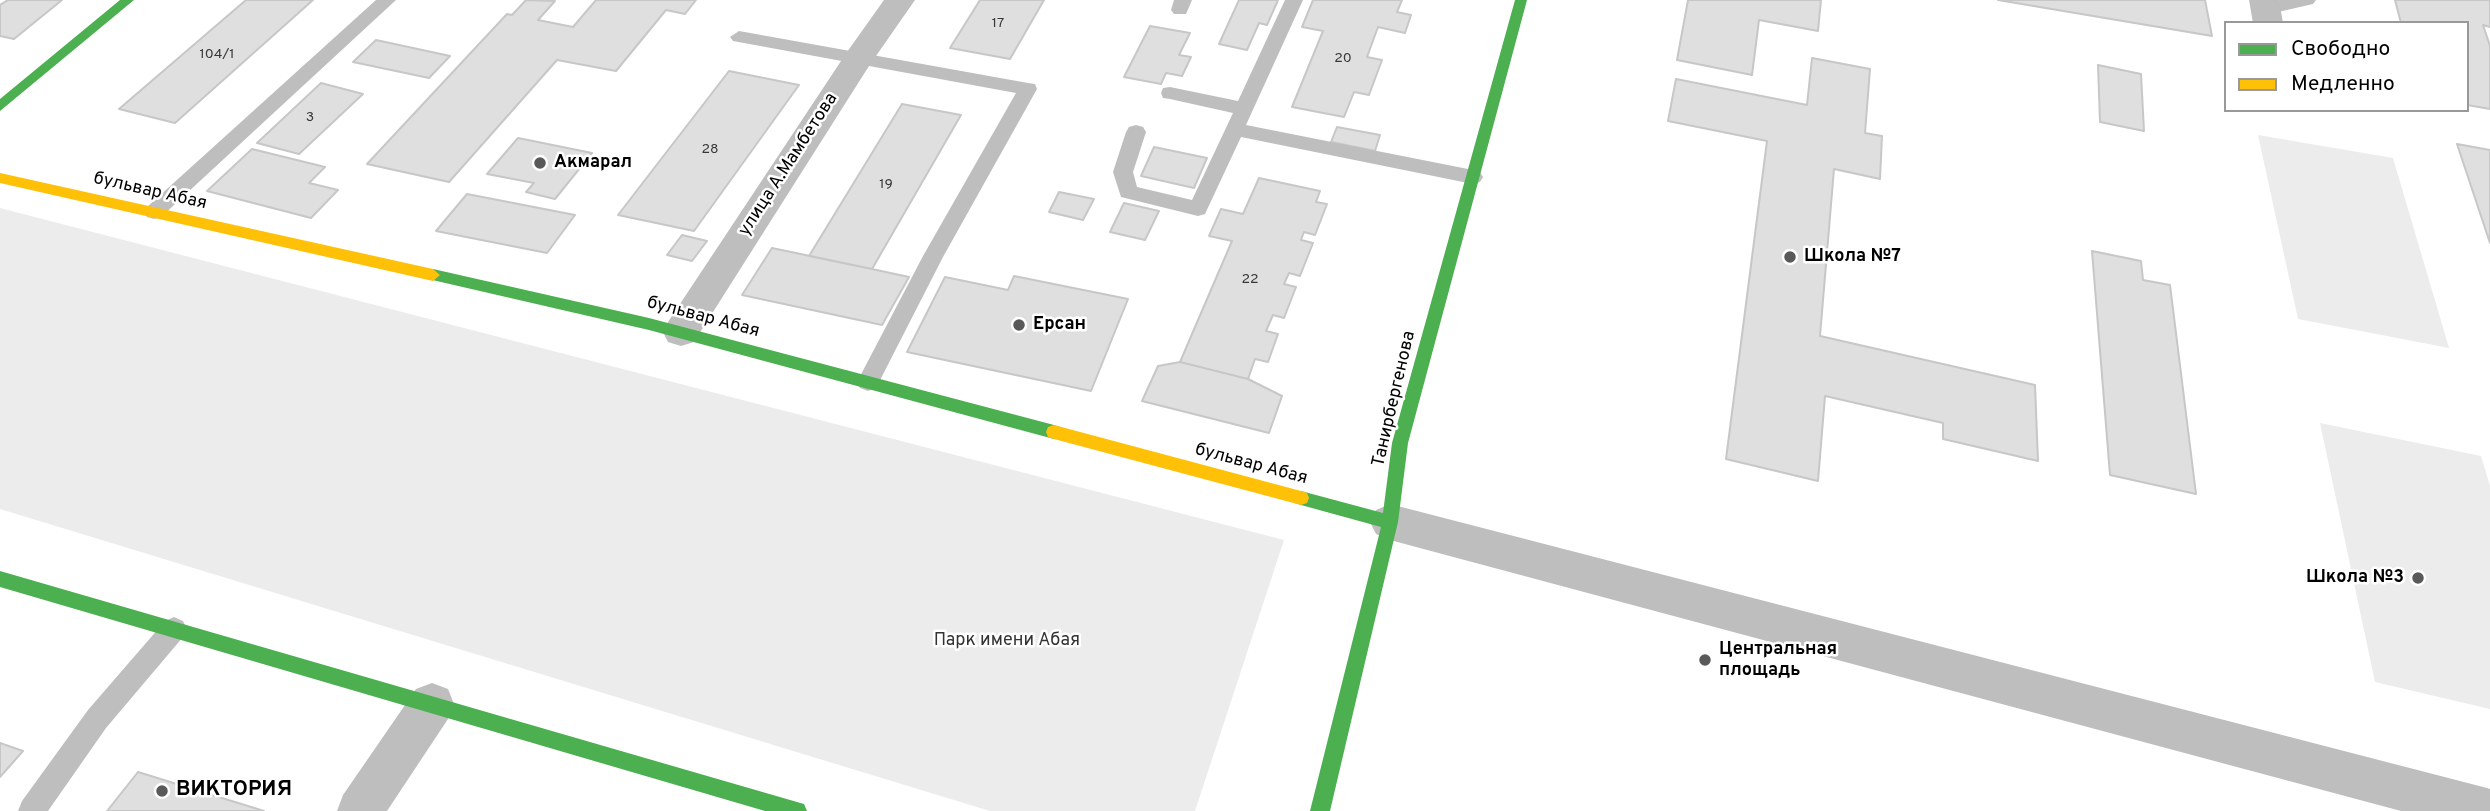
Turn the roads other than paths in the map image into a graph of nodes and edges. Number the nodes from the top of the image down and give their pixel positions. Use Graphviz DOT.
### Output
graph roads {
  1 [pos="128,0"];
  2 [pos="387,0"];
  3 [pos="900,0"];
  4 [pos="1294,0"];
  5 [pos="1521,0"];
  6 [pos="2307,0"];
  7 [pos="2265,11"];
  8 [pos="739,37"];
  9 [pos="858,58"];
  10 [pos="1170,93"];
  11 [pos="0,106"];
  12 [pos="1245,109"];
  13 [pos="1237,130"];
  14 [pos="1136,132"];
  15 [pos="1473,177"];
  16 [pos="0,178"];
  17 [pos="154,212"];
  18 [pos="681,332"];
  19 [pos="868,382"];
  20 [pos="1390,522"];
  21 [pos="0,579"];
  22 [pos="174,629"];
  23 [pos="432,704"];
  24 [pos="708,799"];
  25 [pos="32,811"];
  26 [pos="360,811"];
  27 [pos="797,811"];
  28 [pos="1320,811"];
  29 [pos="2487,811"];
  1 -- 11 [label="street"];
  2 -- 17 [label="lane"];
  3 -- 9 [label="street, улица А.Мамбетова"];
  4 -- 12 [label="lane"];
  5 -- 15 [label="street, Танирбергенова"];
  6 -- 7 [label="lane"];
  8 -- 9 [label="lane"];
  9 -- 18 [label="street, улица А.Мамбетова"];
  9 -- 19 [label="lane"];
  10 -- 12 [label="lane"];
  12 -- 13 [label="lane"];
  13 -- 14 [label="lane"];
  13 -- 15 [label="lane"];
  15 -- 20 [label="street, Танирбергенова"];
  16 -- 17 [label="street, бульвар Абая"];
  17 -- 18 [label="street, бульвар Абая"];
  18 -- 19 [label="street, бульвар Абая"];
  19 -- 20 [label="street, бульвар Абая"];
  20 -- 28 [label="street, Танирбергенова"];
  20 -- 29 [label="street"];
  21 -- 22 [label="street"];
  22 -- 23 [label="street"];
  22 -- 25 [label="lane"];
  23 -- 24 [label="street"];
  23 -- 26 [label="street"];
  24 -- 27 [label="street"];
}
